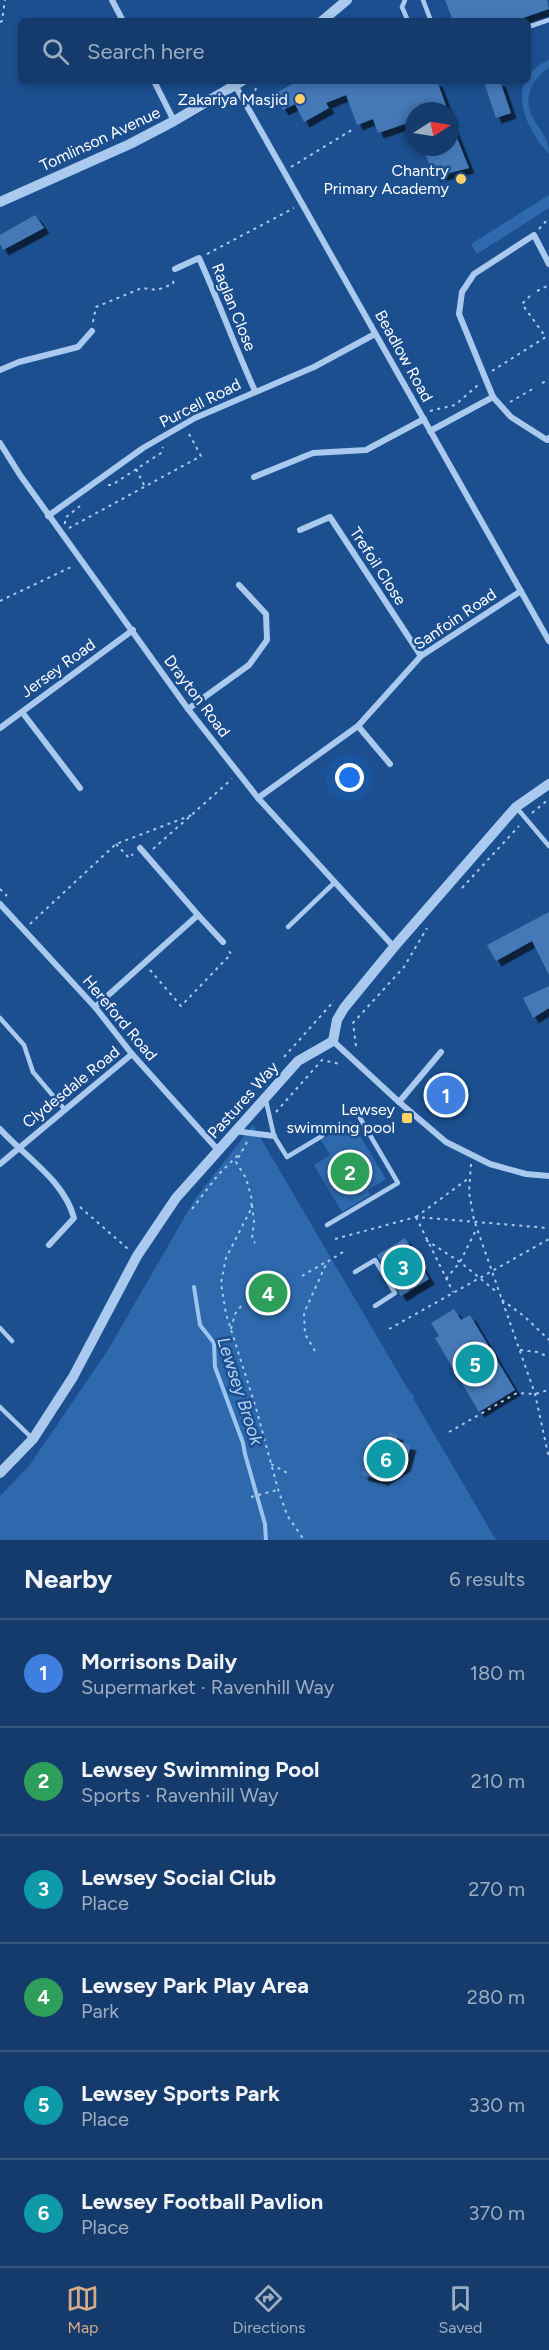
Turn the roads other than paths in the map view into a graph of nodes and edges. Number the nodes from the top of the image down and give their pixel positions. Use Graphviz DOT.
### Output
graph roads {
  1 [pos="112,0"];
  2 [pos="347,0"];
  3 [pos="405,0"];
  4 [pos="423,0"];
  5 [pos="121,18"];
  6 [pos="326,18"];
  7 [pos="407,18"];
  8 [pos="430,18"];
  9 [pos="549,20"];
  10 [pos="531,26"];
  11 [pos="156,84"];
  12 [pos="236,84"];
  13 [pos="239,84"];
  14 [pos="174,121"];
  15 [pos="0,202"];
  16 [pos="549,264"];
  17 [pos="175,269"];
  18 [pos="92,331"];
  19 [pos="375,334"];
  20 [pos="0,370"];
  21 [pos="255,391"];
  22 [pos="493,398"];
  23 [pos="424,419"];
  24 [pos="430,431"];
  25 [pos="549,438"];
  26 [pos="0,443"];
  27 [pos="254,477"];
  28 [pos="48,516"];
  29 [pos="300,530"];
  30 [pos="239,585"];
  31 [pos="522,591"];
  32 [pos="133,630"];
  33 [pos="549,641"];
  34 [pos="421,656"];
  35 [pos="188,709"];
  36 [pos="22,712"];
  37 [pos="358,726"];
  38 [pos="0,728"];
  39 [pos="390,764"];
  40 [pos="549,784"];
  41 [pos="81,788"];
  42 [pos="258,798"];
  43 [pos="516,807"];
  44 [pos="549,846"];
  45 [pos="140,848"];
  46 [pos="334,883"];
  47 [pos="0,904"];
  48 [pos="198,915"];
  49 [pos="288,927"];
  50 [pos="223,942"];
  51 [pos="394,947"];
  52 [pos="95,1006"];
  53 [pos="0,1018"];
  54 [pos="333,1041"];
  55 [pos="441,1052"];
  56 [pos="132,1054"];
  57 [pos="265,1096"];
  58 [pos="399,1102"];
  59 [pos="65,1110"];
  60 [pos="360,1118"];
  61 [pos="0,1129"];
  62 [pos="235,1131"];
  63 [pos="274,1136"];
  64 [pos="322,1136"];
  65 [pos="17,1149"];
  66 [pos="218,1150"];
  67 [pos="0,1164"];
  68 [pos="549,1176"];
  69 [pos="327,1225"];
  70 [pos="49,1245"];
  71 [pos="355,1272"];
  72 [pos="375,1306"];
  73 [pos="0,1328"];
  74 [pos="12,1341"];
  75 [pos="0,1407"];
  76 [pos="33,1439"];
  77 [pos="0,1473"];
  1 -- 5 [label="street"];
  2 -- 6 [label="street"];
  3 -- 7 [label="lane"];
  4 -- 8 [label="lane"];
  9 -- 10 [label="lane"];
  11 -- 14 [label="street"];
  12 -- 14 [label="street, Tomlinson Avenue"];
  13 -- 19 [label="street, Beadlow Road"];
  14 -- 15 [label="street, Tomlinson Avenue"];
  16 -- 22 [label="street"];
  17 -- 21 [label="street, Raglan Close"];
  18 -- 20 [label="street"];
  19 -- 21 [label="street, Purcell Road"];
  19 -- 23 [label="street, Beadlow Road"];
  21 -- 28 [label="street, Purcell Road"];
  22 -- 24 [label="street"];
  22 -- 25 [label="street"];
  23 -- 24 [label="street, Beadlow Road"];
  23 -- 27 [label="street"];
  24 -- 31 [label="street, Beadlow Road"];
  26 -- 28 [label="street, Drayton Road"];
  28 -- 32 [label="street, Drayton Road"];
  29 -- 34 [label="street, Trefoil Close"];
  30 -- 35 [label="street"];
  31 -- 33 [label="street, Beadlow Road"];
  31 -- 34 [label="street, Sanfoin Road"];
  32 -- 35 [label="street, Drayton Road"];
  32 -- 36 [label="street, Jersey Road"];
  34 -- 37 [label="street, Sanfoin Road"];
  35 -- 42 [label="street, Drayton Road"];
  36 -- 38 [label="street, Jersey Road"];
  36 -- 41 [label="street"];
  37 -- 39 [label="street"];
  37 -- 42 [label="street, Sanfoin Road"];
  40 -- 43 [label="street"];
  42 -- 46 [label="street, Drayton Road"];
  43 -- 44 [label="lane"];
  43 -- 51 [label="street"];
  45 -- 48 [label="street"];
  46 -- 49 [label="lane"];
  46 -- 51 [label="street, Drayton Road"];
  47 -- 52 [label="street, Hereford Road"];
  48 -- 50 [label="street"];
  48 -- 52 [label="street"];
  51 -- 54 [label="street"];
  52 -- 56 [label="street, Hereford Road"];
  53 -- 59 [label="lane"];
  54 -- 57 [label="street, Pastures Way"];
  54 -- 58 [label="street"];
  55 -- 58 [label="street"];
  56 -- 59 [label="street, Clydesdale Road"];
  56 -- 66 [label="street, Hereford Road"];
  57 -- 62 [label="street, Pastures Way"];
  57 -- 63 [label="lane"];
  58 -- 68 [label="street"];
  59 -- 65 [label="street, Clydesdale Road"];
  60 -- 69 [label="lane"];
  61 -- 65 [label="street"];
  62 -- 63 [label="street"];
  62 -- 66 [label="street, Pastures Way"];
  63 -- 64 [label="lane"];
  65 -- 67 [label="street, Clydesdale Road"];
  65 -- 70 [label="street"];
  66 -- 76 [label="street, Pastures Way"];
  71 -- 72 [label="lane"];
  73 -- 74 [label="lane"];
  75 -- 76 [label="lane"];
  76 -- 77 [label="street, Pastures Way"];
}
